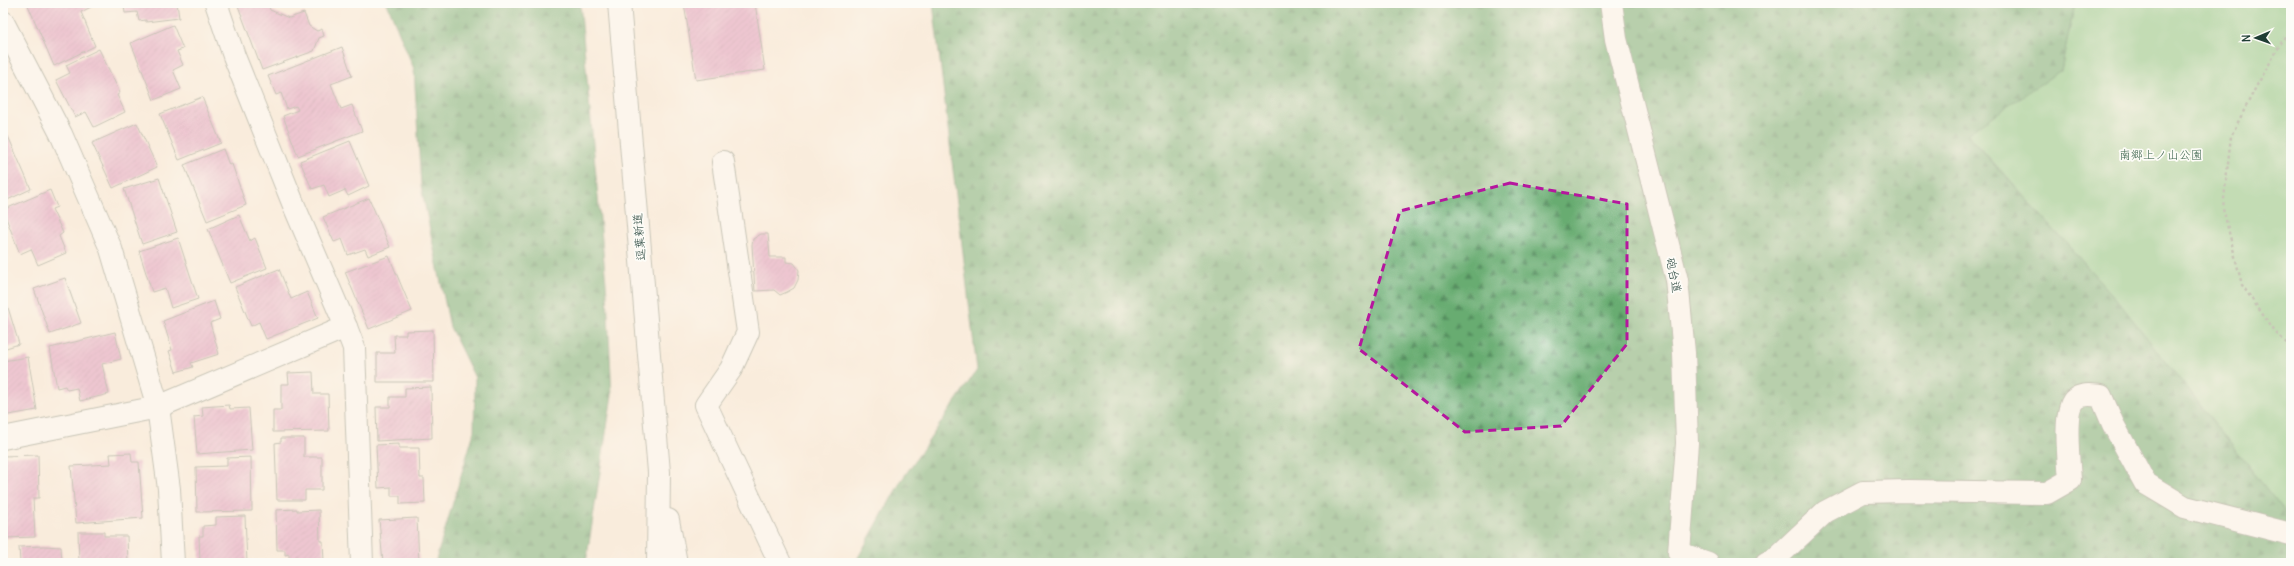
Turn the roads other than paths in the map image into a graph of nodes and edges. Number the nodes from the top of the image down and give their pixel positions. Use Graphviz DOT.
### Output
graph roads {
  1 [pos="216,3"];
  2 [pos="619,3"];
  3 [pos="1611,3"];
  4 [pos="3,22"];
  5 [pos="723,162"];
  6 [pos="346,327"];
  7 [pos="158,407"];
  8 [pos="3,438"];
  9 [pos="659,472"];
  10 [pos="2291,534"];
  11 [pos="173,563"];
  12 [pos="362,563"];
  13 [pos="658,563"];
  14 [pos="676,563"];
  15 [pos="780,563"];
  16 [pos="1708,563"];
  17 [pos="1766,563"];
  1 -- 6 [label="street"];
  2 -- 9 [label="street, 逗葉新道"];
  3 -- 16 [label="street, 砲台道"];
  4 -- 7 [label="street"];
  5 -- 15 [label="street"];
  6 -- 7 [label="street"];
  6 -- 12 [label="street"];
  7 -- 8 [label="street"];
  7 -- 11 [label="street"];
  9 -- 13 [label="street, 逗葉新道"];
  9 -- 14 [label="street, 逗葉新道"];
  10 -- 17 [label="street"];
}
